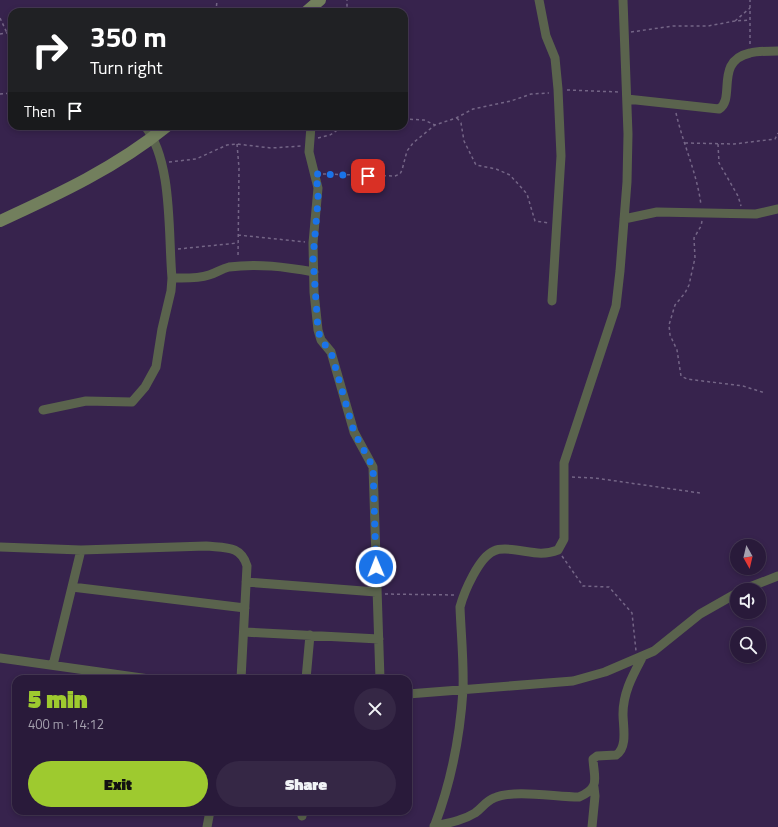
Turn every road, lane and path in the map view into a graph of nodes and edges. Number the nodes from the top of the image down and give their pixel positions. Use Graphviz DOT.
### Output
graph roads {
  1 [pos="320,0"];
  2 [pos="539,0"];
  3 [pos="623,0"];
  4 [pos="750,0"];
  5 [pos="311,8"];
  6 [pos="750,8"];
  7 [pos="0,18"];
  8 [pos="750,20"];
  9 [pos="735,21"];
  10 [pos="7,33"];
  11 [pos="625,33"];
  12 [pos="0,34"];
  13 [pos="778,51"];
  14 [pos="749,53"];
  15 [pos="558,89"];
  16 [pos="627,96"];
  17 [pos="674,105"];
  18 [pos="456,118"];
  19 [pos="408,119"];
  20 [pos="435,125"];
  21 [pos="148,130"];
  22 [pos="162,130"];
  23 [pos="310,130"];
  24 [pos="338,130"];
  25 [pos="778,133"];
  26 [pos="154,137"];
  27 [pos="309,143"];
  28 [pos="685,143"];
  29 [pos="718,143"];
  30 [pos="237,144"];
  31 [pos="162,163"];
  32 [pos="315,174"];
  33 [pos="778,209"];
  34 [pos="702,212"];
  35 [pos="744,214"];
  36 [pos="624,219"];
  37 [pos="0,220"];
  38 [pos="557,223"];
  39 [pos="238,235"];
  40 [pos="238,243"];
  41 [pos="313,243"];
  42 [pos="170,250"];
  43 [pos="238,266"];
  44 [pos="314,272"];
  45 [pos="172,278"];
  46 [pos="552,301"];
  47 [pos="765,393"];
  48 [pos="43,410"];
  49 [pos="564,477"];
  50 [pos="700,493"];
  51 [pos="0,547"];
  52 [pos="81,550"];
  53 [pos="558,550"];
  54 [pos="778,576"];
  55 [pos="246,582"];
  56 [pos="760,583"];
  57 [pos="72,587"];
  58 [pos="376,592"];
  59 [pos="463,594"];
  60 [pos="730,597"];
  61 [pos="245,608"];
  62 [pos="244,632"];
  63 [pos="310,635"];
  64 [pos="379,639"];
  65 [pos="640,657"];
  66 [pos="0,658"];
  67 [pos="54,665"];
  68 [pos="122,675"];
  69 [pos="241,675"];
  70 [pos="306,675"];
  71 [pos="380,675"];
  72 [pos="463,690"];
  73 [pos="412,694"];
  74 [pos="594,787"];
  75 [pos="209,815"];
  76 [pos="434,826"];
  77 [pos="207,827"];
  78 [pos="592,827"];
  1 -- 5 [label="street"];
  2 -- 15 [label="street"];
  3 -- 11 [label="street"];
  4 -- 6 [label="path"];
  6 -- 8 [label="path"];
  6 -- 9 [label="path"];
  7 -- 10 [label="path"];
  8 -- 9 [label="path"];
  8 -- 14 [label="path"];
  9 -- 11 [label="path"];
  10 -- 12 [label="path"];
  11 -- 16 [label="street"];
  13 -- 14 [label="street"];
  14 -- 17 [label="street"];
  15 -- 16 [label="path"];
  15 -- 18 [label="path"];
  15 -- 38 [label="street"];
  16 -- 17 [label="street"];
  16 -- 36 [label="street"];
  17 -- 28 [label="path"];
  18 -- 20 [label="path"];
  18 -- 38 [label="path"];
  19 -- 20 [label="path"];
  20 -- 32 [label="path"];
  21 -- 26 [label="street"];
  22 -- 26 [label="street"];
  23 -- 27 [label="street"];
  24 -- 27 [label="path"];
  25 -- 29 [label="path"];
  26 -- 31 [label="street"];
  26 -- 37 [label="street"];
  27 -- 30 [label="path"];
  27 -- 32 [label="street"];
  28 -- 29 [label="path"];
  28 -- 34 [label="path"];
  29 -- 35 [label="path"];
  30 -- 31 [label="path"];
  30 -- 39 [label="path"];
  31 -- 42 [label="street"];
  32 -- 41 [label="street"];
  33 -- 35 [label="street"];
  34 -- 35 [label="street"];
  34 -- 36 [label="street"];
  34 -- 47 [label="path"];
  36 -- 49 [label="street"];
  38 -- 46 [label="street"];
  39 -- 40 [label="path"];
  39 -- 41 [label="path"];
  40 -- 42 [label="path"];
  40 -- 43 [label="path"];
  41 -- 44 [label="street"];
  42 -- 45 [label="street"];
  43 -- 44 [label="street"];
  43 -- 45 [label="street"];
  44 -- 58 [label="street"];
  45 -- 48 [label="street"];
  49 -- 50 [label="path"];
  49 -- 53 [label="street"];
  51 -- 52 [label="street"];
  52 -- 55 [label="street"];
  52 -- 57 [label="street"];
  53 -- 59 [label="street"];
  53 -- 65 [label="path"];
  54 -- 56 [label="street"];
  55 -- 58 [label="street"];
  55 -- 61 [label="street"];
  57 -- 61 [label="street"];
  57 -- 67 [label="street"];
  58 -- 59 [label="path"];
  58 -- 64 [label="street"];
  59 -- 72 [label="street"];
  60 -- 65 [label="street"];
  61 -- 62 [label="street"];
  62 -- 63 [label="street"];
  62 -- 69 [label="street"];
  63 -- 64 [label="street"];
  63 -- 70 [label="street"];
  64 -- 71 [label="street"];
  65 -- 72 [label="street"];
  65 -- 74 [label="street"];
  66 -- 67 [label="street"];
  67 -- 68 [label="street"];
  72 -- 73 [label="street"];
  72 -- 76 [label="street"];
  74 -- 76 [label="street"];
  74 -- 78 [label="street"];
  75 -- 77 [label="street"];
}
